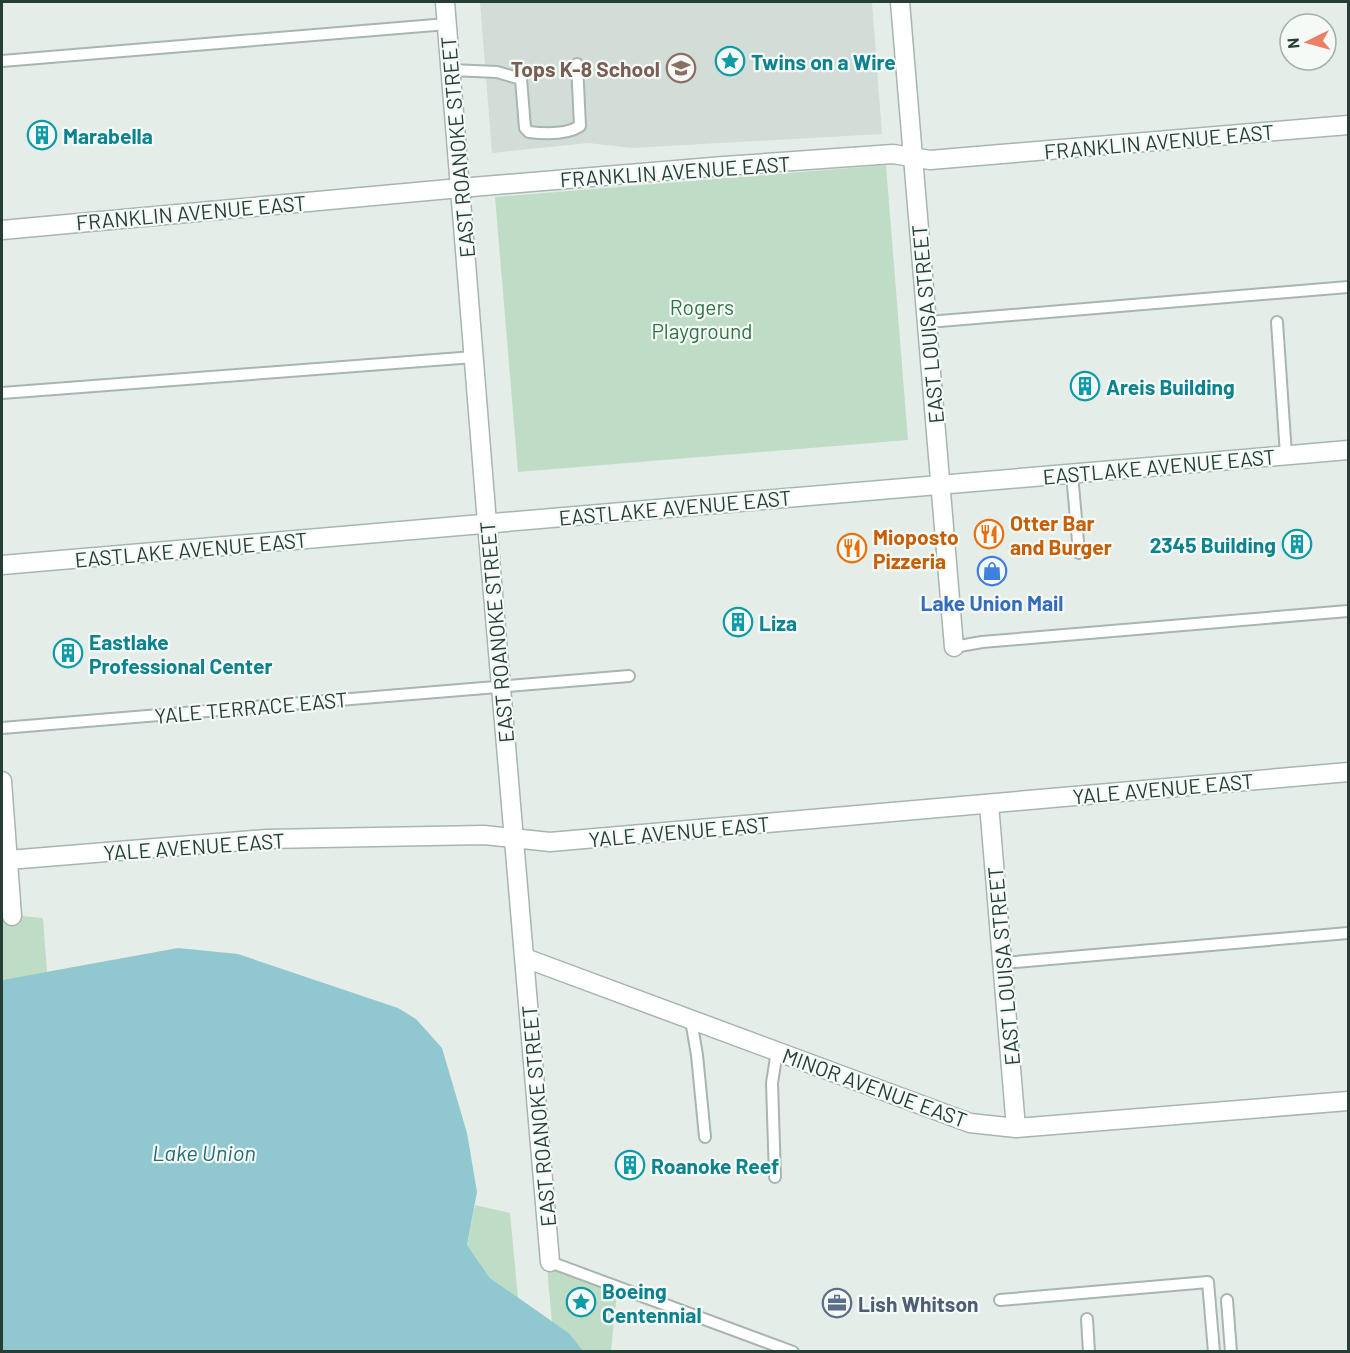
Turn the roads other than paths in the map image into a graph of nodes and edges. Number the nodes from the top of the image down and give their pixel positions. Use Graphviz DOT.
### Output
graph roads {
  1 [pos="445,2"];
  2 [pos="900,2"];
  3 [pos="447,24"];
  4 [pos="2,61"];
  5 [pos="577,64"];
  6 [pos="451,70"];
  7 [pos="1348,125"];
  8 [pos="912,158"];
  9 [pos="460,188"];
  10 [pos="2,230"];
  11 [pos="1348,287"];
  12 [pos="928,322"];
  13 [pos="1277,322"];
  14 [pos="474,357"];
  15 [pos="2,393"];
  16 [pos="1348,450"];
  17 [pos="1286,455"];
  18 [pos="1072,474"];
  19 [pos="941,484"];
  20 [pos="487,523"];
  21 [pos="1078,554"];
  22 [pos="2,565"];
  23 [pos="1348,611"];
  24 [pos="954,646"];
  25 [pos="629,675"];
  26 [pos="501,686"];
  27 [pos="2,728"];
  28 [pos="1348,772"];
  29 [pos="2,782"];
  30 [pos="989,804"];
  31 [pos="514,838"];
  32 [pos="8,860"];
  33 [pos="12,916"];
  34 [pos="1348,933"];
  35 [pos="525,958"];
  36 [pos="1003,963"];
  37 [pos="691,1020"];
  38 [pos="777,1051"];
  39 [pos="1348,1101"];
  40 [pos="1016,1128"];
  41 [pos="705,1137"];
  42 [pos="775,1177"];
  43 [pos="550,1262"];
  44 [pos="1000,1300"];
  45 [pos="1227,1300"];
  46 [pos="1087,1318"];
  47 [pos="793,1352"];
  48 [pos="1089,1352"];
  49 [pos="1214,1352"];
  50 [pos="1231,1352"];
  1 -- 3 [label="street, EAST ROANOKE STREET"];
  2 -- 8 [label="street, EAST LOUISA STREET"];
  3 -- 4 [label="lane"];
  3 -- 6 [label="street, EAST ROANOKE STREET"];
  5 -- 6 [label="lane"];
  6 -- 9 [label="street, EAST ROANOKE STREET"];
  7 -- 8 [label="street, FRANKLIN AVENUE EAST"];
  8 -- 9 [label="street, FRANKLIN AVENUE EAST"];
  8 -- 12 [label="street, EAST LOUISA STREET"];
  9 -- 10 [label="street, FRANKLIN AVENUE EAST"];
  9 -- 14 [label="street, EAST ROANOKE STREET"];
  11 -- 12 [label="lane"];
  12 -- 19 [label="street, EAST LOUISA STREET"];
  13 -- 17 [label="lane"];
  14 -- 15 [label="lane"];
  14 -- 20 [label="street, EAST ROANOKE STREET"];
  16 -- 17 [label="street, EASTLAKE AVENUE EAST"];
  17 -- 18 [label="street, EASTLAKE AVENUE EAST"];
  18 -- 19 [label="street, EASTLAKE AVENUE EAST"];
  18 -- 21 [label="lane"];
  19 -- 20 [label="street, EASTLAKE AVENUE EAST"];
  19 -- 24 [label="street, EAST LOUISA STREET"];
  20 -- 22 [label="street, EASTLAKE AVENUE EAST"];
  20 -- 26 [label="street, EAST ROANOKE STREET"];
  23 -- 24 [label="lane"];
  25 -- 26 [label="lane, YALE TERRACE EAST"];
  26 -- 27 [label="lane, YALE TERRACE EAST"];
  26 -- 31 [label="street, EAST ROANOKE STREET"];
  28 -- 30 [label="street, YALE AVENUE EAST"];
  29 -- 32 [label="street"];
  30 -- 31 [label="street, YALE AVENUE EAST"];
  30 -- 36 [label="street, EAST LOUISA STREET"];
  31 -- 32 [label="street, YALE AVENUE EAST"];
  31 -- 35 [label="street, EAST ROANOKE STREET"];
  32 -- 33 [label="street"];
  34 -- 36 [label="lane"];
  35 -- 37 [label="street, MINOR AVENUE EAST"];
  35 -- 43 [label="street, EAST ROANOKE STREET"];
  36 -- 40 [label="street, EAST LOUISA STREET"];
  37 -- 38 [label="street, MINOR AVENUE EAST"];
  37 -- 41 [label="lane"];
  38 -- 40 [label="street, MINOR AVENUE EAST"];
  38 -- 42 [label="lane"];
  39 -- 40 [label="street, MINOR AVENUE EAST"];
  43 -- 47 [label="lane"];
  44 -- 49 [label="lane"];
  45 -- 50 [label="lane"];
  46 -- 48 [label="lane"];
}
